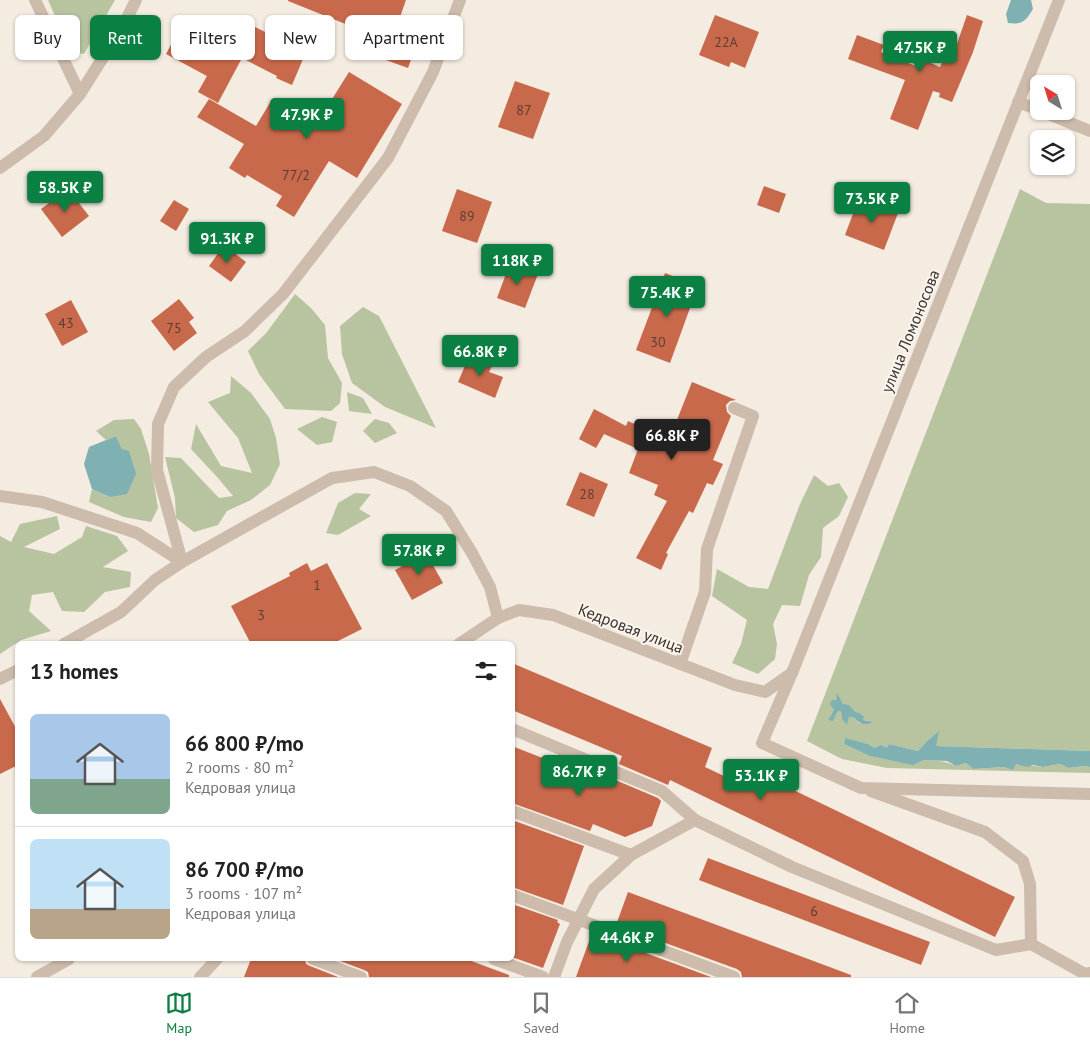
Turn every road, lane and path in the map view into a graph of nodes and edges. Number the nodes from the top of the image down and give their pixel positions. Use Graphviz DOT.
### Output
graph roads {
  1 [pos="35,0"];
  2 [pos="136,0"];
  3 [pos="460,0"];
  4 [pos="1059,0"];
  5 [pos="80,94"];
  6 [pos="1018,102"];
  7 [pos="1030,107"];
  8 [pos="1064,120"];
  9 [pos="1090,130"];
  10 [pos="0,168"];
  11 [pos="734,408"];
  12 [pos="0,496"];
  13 [pos="182,562"];
  14 [pos="498,618"];
  15 [pos="69,641"];
  16 [pos="464,641"];
  17 [pos="680,664"];
  18 [pos="15,672"];
  19 [pos="792,673"];
  20 [pos="0,679"];
  21 [pos="515,730"];
  22 [pos="861,788"];
  23 [pos="1090,794"];
  24 [pos="515,812"];
  25 [pos="695,820"];
  26 [pos="631,855"];
  27 [pos="515,896"];
  28 [pos="578,920"];
  29 [pos="1031,944"];
  30 [pos="65,961"];
  31 [pos="215,961"];
  32 [pos="318,961"];
  33 [pos="499,961"];
  34 [pos="1086,975"];
  35 [pos="37,977"];
  36 [pos="200,977"];
  37 [pos="362,977"];
  38 [pos="543,977"];
  39 [pos="554,977"];
  40 [pos="734,977"];
  1 -- 5 [label="street"];
  2 -- 5 [label="street"];
  3 -- 13 [label="street"];
  4 -- 6 [label="street, улица Ломоносова"];
  5 -- 10 [label="street"];
  6 -- 7 [label="street"];
  6 -- 19 [label="street, улица Ломоносова"];
  8 -- 9 [label="street"];
  11 -- 17 [label="street"];
  12 -- 13 [label="street"];
  13 -- 14 [label="street"];
  13 -- 15 [label="street"];
  14 -- 16 [label="street, Кедровая улица"];
  14 -- 17 [label="street, Кедровая улица"];
  17 -- 19 [label="street, Кедровая улица"];
  18 -- 20 [label="street"];
  19 -- 22 [label="street, улица Ломоносова"];
  21 -- 25 [label="street"];
  22 -- 23 [label="street"];
  22 -- 29 [label="street"];
  24 -- 26 [label="street"];
  25 -- 26 [label="street"];
  25 -- 29 [label="street"];
  26 -- 28 [label="street"];
  27 -- 28 [label="street"];
  28 -- 39 [label="street"];
  28 -- 40 [label="street"];
  29 -- 34 [label="street"];
  30 -- 35 [label="street"];
  31 -- 36 [label="street"];
  32 -- 37 [label="street"];
  33 -- 38 [label="street"];
}
